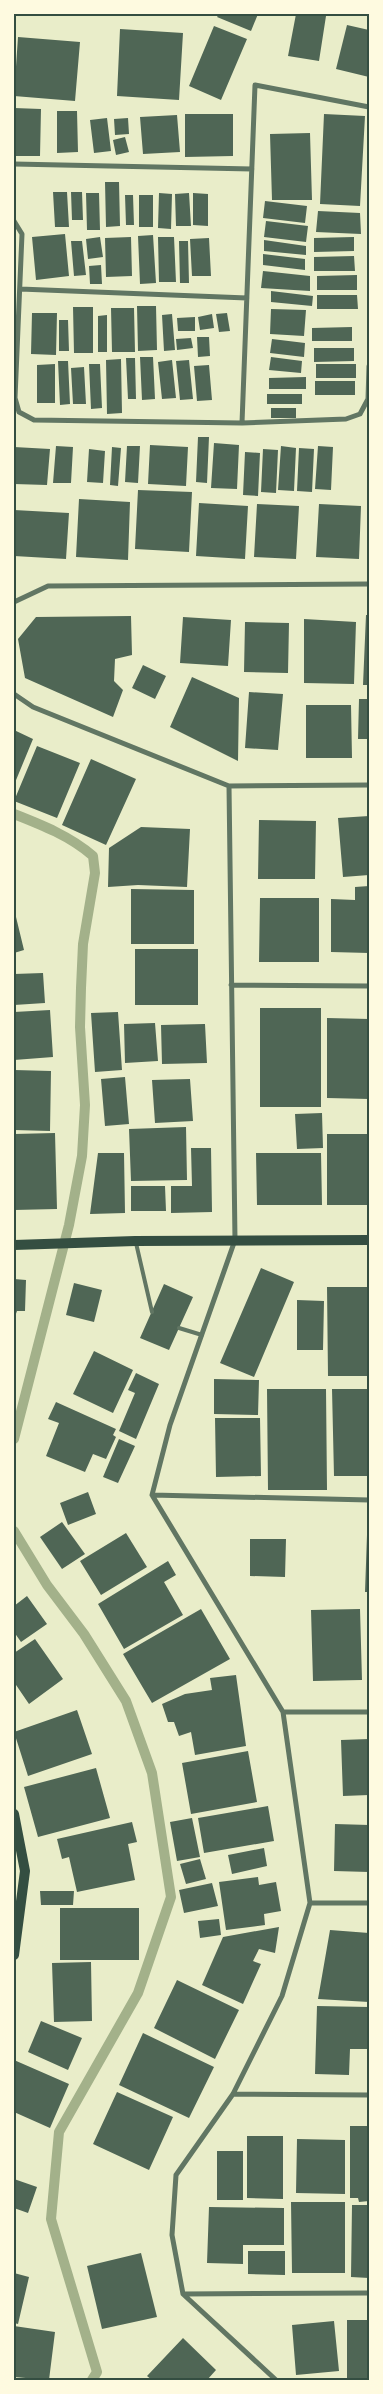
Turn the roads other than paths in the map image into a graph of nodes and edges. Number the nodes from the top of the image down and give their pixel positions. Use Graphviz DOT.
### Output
graph roads {
  1 [pos="369,107"];
  2 [pos="14,164"];
  3 [pos="252,169"];
  4 [pos="14,221"];
  5 [pos="20,289"];
  6 [pos="247,298"];
  7 [pos="369,366"];
  8 [pos="242,423"];
  9 [pos="369,584"];
  10 [pos="14,602"];
  11 [pos="14,694"];
  12 [pos="369,785"];
  13 [pos="229,786"];
  14 [pos="231,985"];
  15 [pos="369,986"];
  16 [pos="235,1240"];
  17 [pos="369,1240"];
  18 [pos="135,1241"];
  19 [pos="14,1245"];
  20 [pos="152,1312"];
  21 [pos="178,1328"];
  22 [pos="202,1335"];
  23 [pos="152,1495"];
  24 [pos="369,1500"];
  25 [pos="282,1712"];
  26 [pos="369,1712"];
  27 [pos="14,1814"];
  28 [pos="369,1903"];
  29 [pos="310,1904"];
  30 [pos="14,1955"];
  31 [pos="233,2094"];
  32 [pos="369,2095"];
  33 [pos="369,2293"];
  34 [pos="184,2294"];
  35 [pos="276,2380"];
  1 -- 3 [label="street"];
  2 -- 3 [label="street"];
  3 -- 6 [label="street"];
  4 -- 5 [label="street"];
  5 -- 6 [label="street"];
  5 -- 8 [label="street"];
  6 -- 8 [label="street"];
  7 -- 8 [label="street"];
  9 -- 10 [label="street"];
  11 -- 13 [label="street"];
  12 -- 13 [label="street"];
  13 -- 14 [label="street"];
  14 -- 15 [label="street"];
  14 -- 16 [label="street"];
  16 -- 17 [label="main road"];
  16 -- 18 [label="main road"];
  16 -- 22 [label="street"];
  18 -- 19 [label="main road"];
  18 -- 20 [label="lane"];
  21 -- 22 [label="lane"];
  22 -- 23 [label="street"];
  23 -- 24 [label="street"];
  23 -- 25 [label="street"];
  25 -- 26 [label="street"];
  25 -- 29 [label="street"];
  27 -- 30 [label="main road"];
  28 -- 29 [label="street"];
  29 -- 31 [label="street"];
  31 -- 32 [label="street"];
  31 -- 34 [label="street"];
  33 -- 34 [label="street"];
  34 -- 35 [label="street"];
}
